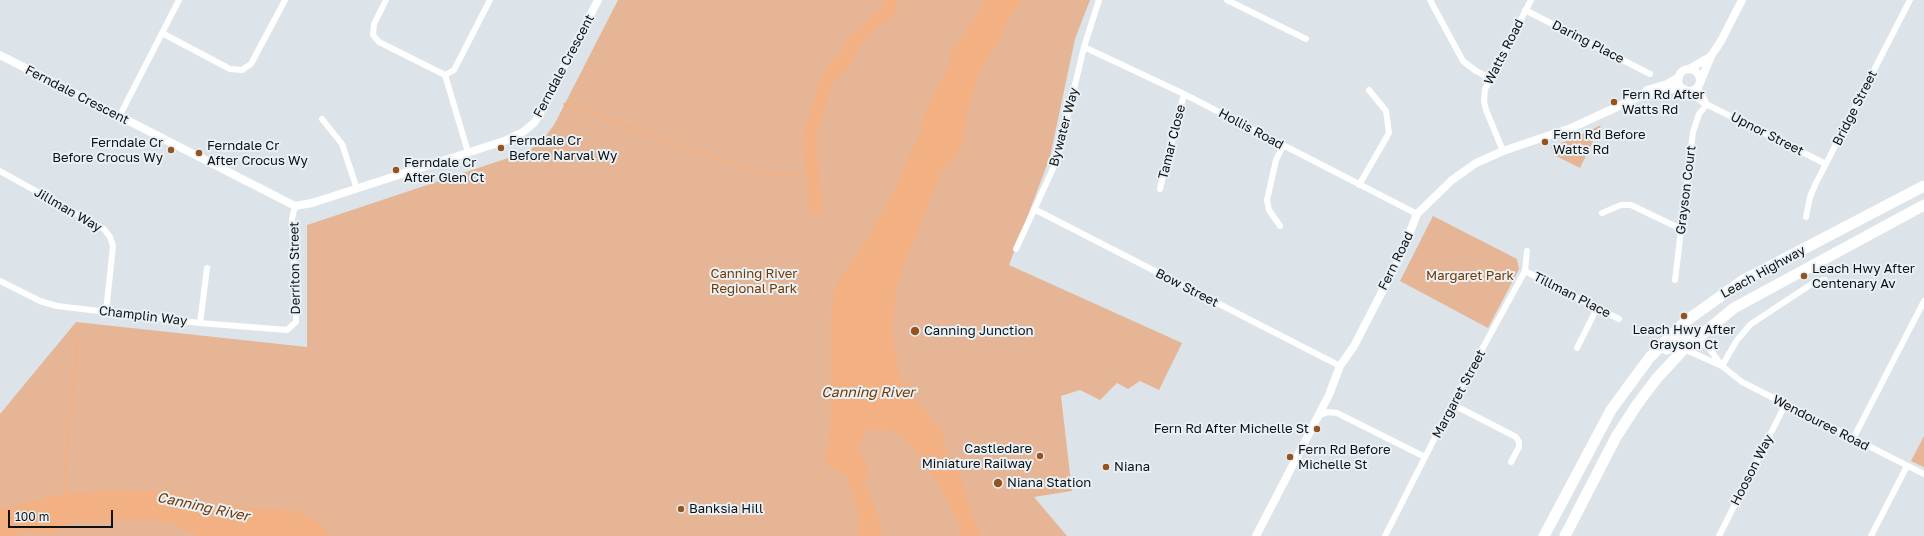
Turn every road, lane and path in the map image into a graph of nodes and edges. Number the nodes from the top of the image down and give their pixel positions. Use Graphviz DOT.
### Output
graph roads {
  1 [pos="179,0"];
  2 [pos="285,0"];
  3 [pos="386,0"];
  4 [pos="490,0"];
  5 [pos="598,0"];
  6 [pos="1099,0"];
  7 [pos="1227,0"];
  8 [pos="1430,0"];
  9 [pos="1531,0"];
  10 [pos="1742,0"];
  11 [pos="1910,0"];
  12 [pos="1525,10"];
  13 [pos="162,34"];
  14 [pos="1306,39"];
  15 [pos="1084,47"];
  16 [pos="0,55"];
  17 [pos="1711,56"];
  18 [pos="1689,69"];
  19 [pos="1650,74"];
  20 [pos="445,75"];
  21 [pos="1679,76"];
  22 [pos="1490,78"];
  23 [pos="1699,85"];
  24 [pos="1369,90"];
  25 [pos="1686,90"];
  26 [pos="1184,94"];
  27 [pos="1641,96"];
  28 [pos="1707,104"];
  29 [pos="119,116"];
  30 [pos="322,119"];
  31 [pos="1283,146"];
  32 [pos="1503,151"];
  33 [pos="468,152"];
  34 [pos="1826,164"];
  35 [pos="0,171"];
  36 [pos="1359,185"];
  37 [pos="1924,186"];
  38 [pos="357,189"];
  39 [pos="1160,189"];
  40 [pos="1924,205"];
  41 [pos="295,206"];
  42 [pos="1924,208"];
  43 [pos="1034,209"];
  44 [pos="1602,213"];
  45 [pos="1911,213"];
  46 [pos="1417,214"];
  47 [pos="1806,217"];
  48 [pos="1280,226"];
  49 [pos="1681,230"];
  50 [pos="1016,249"];
  51 [pos="1527,251"];
  52 [pos="207,268"];
  53 [pos="1525,271"];
  54 [pos="1675,280"];
  55 [pos="1825,280"];
  56 [pos="0,281"];
  57 [pos="1924,301"];
  58 [pos="1597,308"];
  59 [pos="106,312"];
  60 [pos="1619,319"];
  61 [pos="200,323"];
  62 [pos="290,328"];
  63 [pos="1695,339"];
  64 [pos="1577,348"];
  65 [pos="1684,349"];
  66 [pos="1340,366"];
  67 [pos="1722,366"];
  68 [pos="1629,385"];
  69 [pos="1452,404"];
  70 [pos="1786,405"];
  71 [pos="1318,415"];
  72 [pos="1853,439"];
  73 [pos="1425,457"];
  74 [pos="1511,462"];
  75 [pos="1907,466"];
  76 [pos="1924,474"];
  77 [pos="1256,536"];
  78 [pos="1385,536"];
  79 [pos="1544,536"];
  80 [pos="1565,536"];
  81 [pos="1719,536"];
  82 [pos="1871,536"];
  1 -- 13 [label="street"];
  2 -- 13 [label="street"];
  3 -- 20 [label="street"];
  4 -- 20 [label="street"];
  5 -- 33 [label="street, Ferndale Crescent"];
  6 -- 15 [label="street, Bywater Way"];
  7 -- 14 [label="street"];
  8 -- 22 [label="street"];
  9 -- 12 [label="street, Watts Road"];
  10 -- 17 [label="street, Fern Road"];
  11 -- 34 [label="street, Bridge Street"];
  12 -- 19 [label="street, Daring Place"];
  12 -- 22 [label="street, Watts Road"];
  13 -- 29 [label="street"];
  15 -- 26 [label="street, Hollis Road"];
  15 -- 43 [label="street, Bywater Way"];
  16 -- 29 [label="street, Ferndale Crescent"];
  17 -- 18 [label="street, Fern Road"];
  17 -- 23 [label="street, Fern Road"];
  18 -- 21 [label="street, Fern Road"];
  18 -- 23 [label="street"];
  20 -- 33 [label="street"];
  21 -- 25 [label="street"];
  21 -- 27 [label="street, Fern Road"];
  22 -- 32 [label="street, Watts Road"];
  23 -- 25 [label="street, Fern Road"];
  23 -- 28 [label="street"];
  24 -- 36 [label="street"];
  25 -- 27 [label="street, Fern Road"];
  25 -- 28 [label="street, Upnor Street"];
  26 -- 31 [label="street, Hollis Road"];
  26 -- 39 [label="street, Tamar Close"];
  27 -- 32 [label="street, Fern Road"];
  28 -- 34 [label="street, Upnor Street"];
  28 -- 49 [label="street, Grayson Court"];
  29 -- 41 [label="street, Ferndale Crescent"];
  30 -- 38 [label="street"];
  31 -- 36 [label="street, Hollis Road"];
  31 -- 48 [label="street"];
  32 -- 46 [label="street, Fern Road"];
  33 -- 38 [label="street, Ferndale Crescent"];
  34 -- 47 [label="street, Bridge Street"];
  35 -- 59 [label="street, Jillman Way"];
  36 -- 46 [label="street, Hollis Road"];
  37 -- 68 [label="highway, Leach Highway"];
  38 -- 41 [label="street, Ferndale Crescent"];
  40 -- 45 [label="highway, Leach Highway"];
  41 -- 62 [label="street, Derriton Street"];
  42 -- 45 [label="highway"];
  43 -- 50 [label="street, Bywater Way"];
  43 -- 66 [label="street, Bow Street"];
  44 -- 49 [label="street"];
  45 -- 63 [label="highway, Leach Highway"];
  46 -- 66 [label="street, Fern Road"];
  49 -- 54 [label="street, Grayson Court"];
  51 -- 53 [label="street, Margaret Street"];
  52 -- 61 [label="street"];
  53 -- 58 [label="street, Tillman Place"];
  53 -- 69 [label="street, Margaret Street"];
  55 -- 67 [label="street"];
  56 -- 59 [label="street, Champlin Way"];
  57 -- 72 [label="street"];
  58 -- 60 [label="street, Tillman Place"];
  58 -- 64 [label="street"];
  59 -- 61 [label="street, Champlin Way"];
  61 -- 62 [label="street, Champlin Way"];
  63 -- 65 [label="highway, Leach Highway"];
  63 -- 67 [label="street, Wendouree Road"];
  63 -- 68 [label="highway"];
  65 -- 67 [label="street, Wendouree Road"];
  65 -- 80 [label="highway, Leach Highway"];
  66 -- 71 [label="street, Fern Road"];
  67 -- 70 [label="street, Wendouree Road"];
  68 -- 79 [label="highway, Leach Highway"];
  69 -- 73 [label="street, Margaret Street"];
  69 -- 74 [label="street"];
  70 -- 72 [label="street, Wendouree Road"];
  70 -- 81 [label="street, Hooson Way"];
  71 -- 73 [label="street"];
  71 -- 77 [label="street, Fern Road"];
  72 -- 75 [label="street, Wendouree Road"];
  73 -- 78 [label="street, Margaret Street"];
  75 -- 76 [label="street, Wendouree Road"];
  75 -- 82 [label="street"];
}
